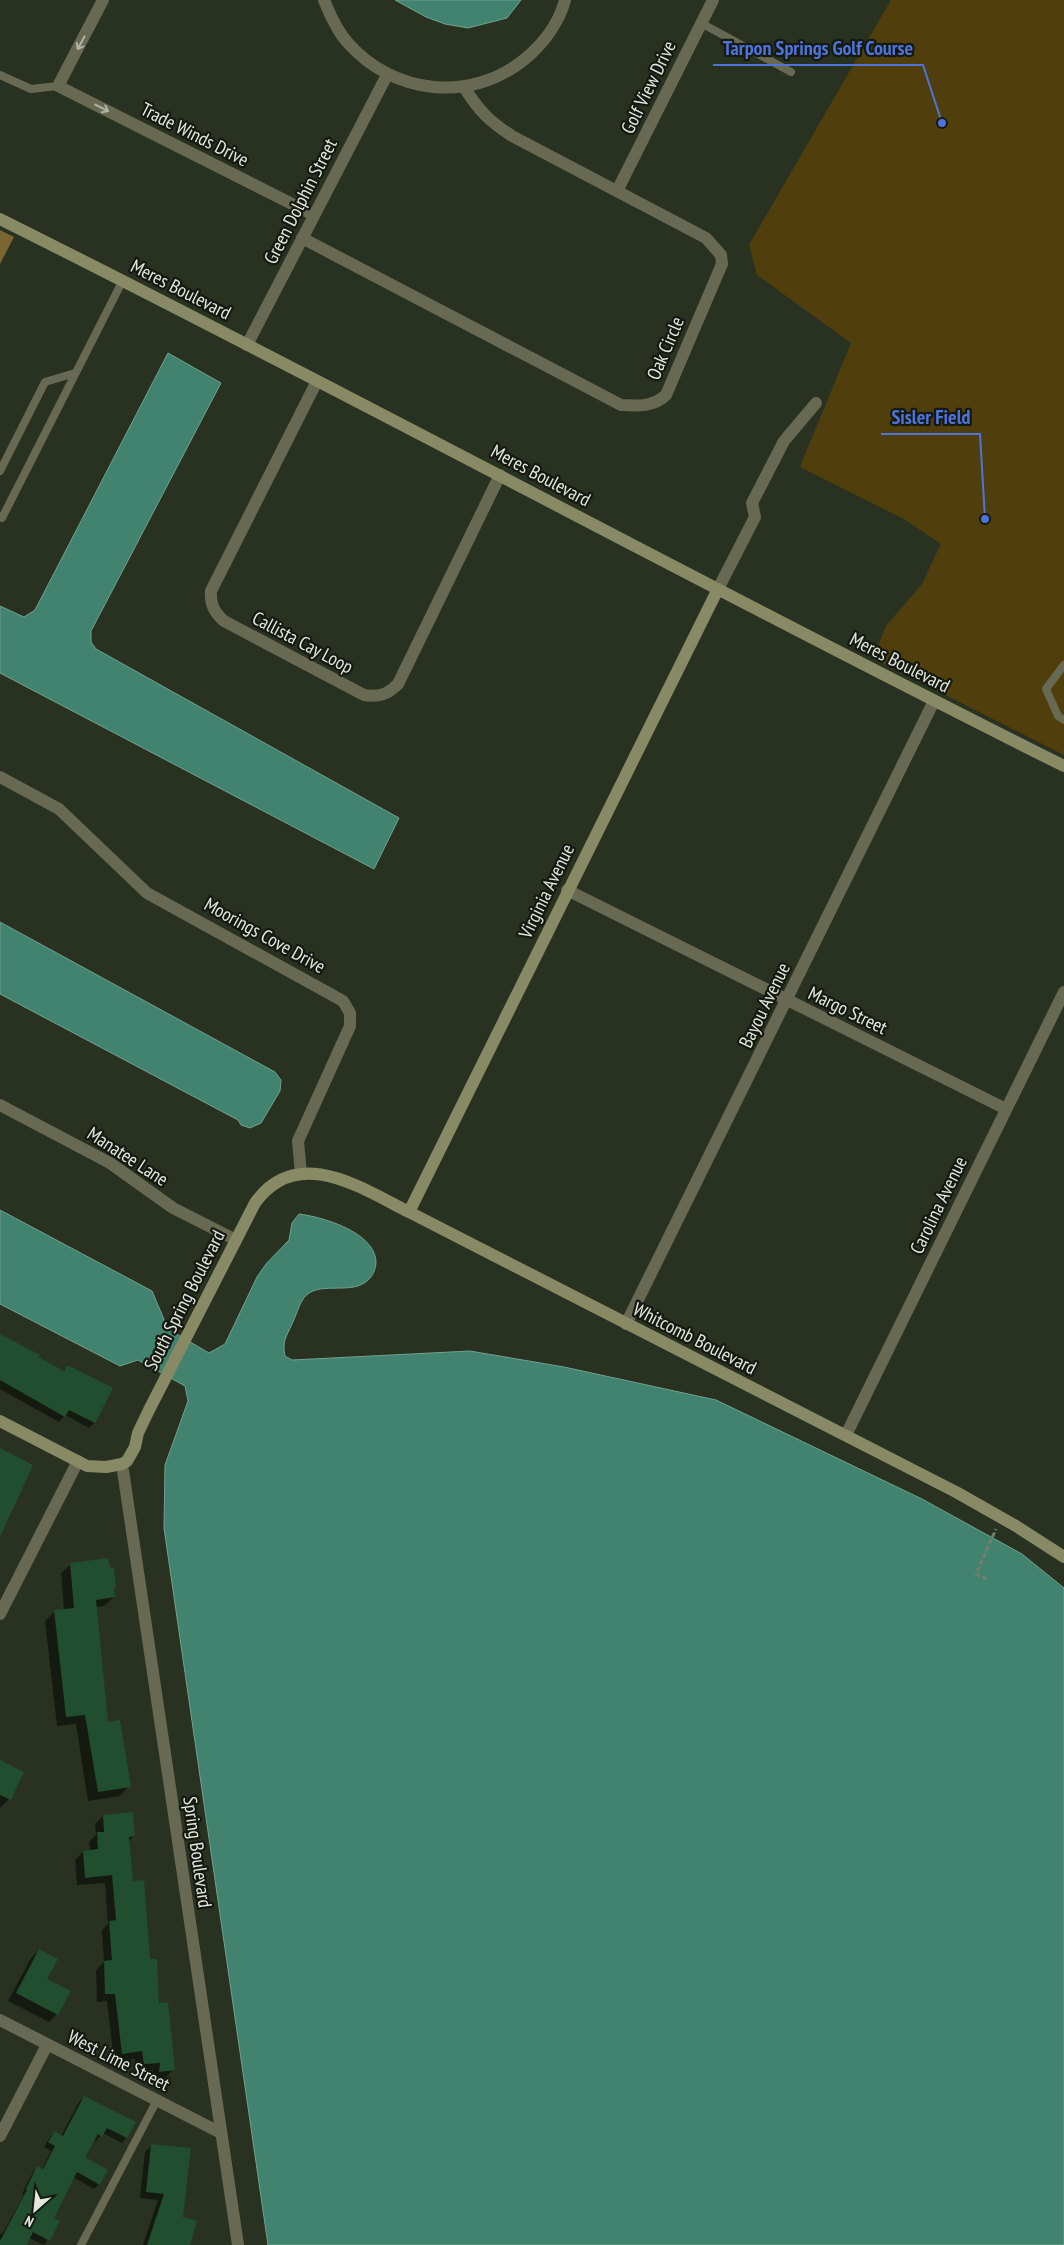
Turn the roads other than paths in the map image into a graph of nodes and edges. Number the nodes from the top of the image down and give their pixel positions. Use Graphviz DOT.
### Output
graph roads {
  1 [pos="103,0"];
  2 [pos="324,0"];
  3 [pos="565,0"];
  4 [pos="713,0"];
  5 [pos="701,23"];
  6 [pos="791,72"];
  7 [pos="0,75"];
  8 [pos="387,75"];
  9 [pos="58,86"];
  10 [pos="464,87"];
  11 [pos="617,191"];
  12 [pos="314,215"];
  13 [pos="0,219"];
  14 [pos="302,238"];
  15 [pos="123,280"];
  16 [pos="247,345"];
  17 [pos="75,374"];
  18 [pos="317,381"];
  19 [pos="816,403"];
  20 [pos="0,471"];
  21 [pos="500,475"];
  22 [pos="0,517"];
  23 [pos="718,589"];
  24 [pos="1064,665"];
  25 [pos="934,702"];
  26 [pos="1064,720"];
  27 [pos="1064,766"];
  28 [pos="0,777"];
  29 [pos="0,785"];
  30 [pos="22,789"];
  31 [pos="567,890"];
  32 [pos="1064,992"];
  33 [pos="787,1001"];
  34 [pos="0,1105"];
  35 [pos="1006,1109"];
  36 [pos="301,1174"];
  37 [pos="409,1212"];
  38 [pos="236,1240"];
  39 [pos="626,1324"];
  40 [pos="0,1421"];
  41 [pos="846,1435"];
  42 [pos="78,1461"];
  43 [pos="122,1464"];
  44 [pos="1064,1555"];
  45 [pos="0,1614"];
  46 [pos="0,2020"];
  47 [pos="47,2045"];
  48 [pos="157,2100"];
  49 [pos="221,2133"];
  50 [pos="0,2136"];
  51 [pos="81,2245"];
  52 [pos="238,2245"];
  1 -- 9 [label="street, one-way"];
  2 -- 8 [label="street"];
  3 -- 10 [label="street"];
  4 -- 5 [label="street, Golf View Drive"];
  5 -- 6 [label="lane"];
  5 -- 11 [label="street, Golf View Drive"];
  7 -- 9 [label="lane"];
  8 -- 10 [label="street"];
  8 -- 12 [label="street, Green Dolphin Street"];
  9 -- 12 [label="street, Trade Winds Drive, one-way"];
  10 -- 11 [label="street, Oak Circle"];
  11 -- 14 [label="street, Oak Circle"];
  12 -- 14 [label="street, Green Dolphin Street"];
  13 -- 15 [label="street, Meres Boulevard"];
  14 -- 16 [label="street, Green Dolphin Street"];
  15 -- 16 [label="street, Meres Boulevard"];
  15 -- 17 [label="lane"];
  16 -- 18 [label="street, Meres Boulevard"];
  17 -- 20 [label="lane"];
  17 -- 22 [label="lane"];
  18 -- 21 [label="street, Meres Boulevard"];
  18 -- 21 [label="street, Callista Cay Loop"];
  19 -- 23 [label="street"];
  21 -- 23 [label="street, Meres Boulevard"];
  23 -- 25 [label="street, Meres Boulevard"];
  23 -- 31 [label="street, Virginia Avenue"];
  24 -- 26 [label="lane"];
  25 -- 27 [label="street, Meres Boulevard"];
  25 -- 33 [label="street, Bayou Avenue"];
  28 -- 30 [label="street, Moorings Cove Drive"];
  29 -- 30 [label="street, Moorings Cove Drive"];
  30 -- 36 [label="street, Moorings Cove Drive"];
  31 -- 33 [label="street, Margo Street"];
  31 -- 37 [label="street, Virginia Avenue"];
  32 -- 35 [label="street, Carolina Avenue"];
  33 -- 35 [label="street, Margo Street"];
  33 -- 39 [label="street, Bayou Avenue"];
  34 -- 38 [label="street, Manatee Lane"];
  35 -- 41 [label="street, Carolina Avenue"];
  36 -- 37 [label="street, Whitcomb Boulevard"];
  36 -- 38 [label="street, South Spring Boulevard"];
  37 -- 39 [label="street, Whitcomb Boulevard"];
  38 -- 43 [label="street, South Spring Boulevard"];
  39 -- 41 [label="street, Whitcomb Boulevard"];
  40 -- 42 [label="street"];
  41 -- 44 [label="street, Whitcomb Boulevard"];
  42 -- 43 [label="street"];
  42 -- 45 [label="street"];
  43 -- 49 [label="street, Spring Boulevard"];
  46 -- 47 [label="street, West Lime Street"];
  47 -- 48 [label="street, West Lime Street"];
  47 -- 50 [label="street"];
  48 -- 49 [label="street, West Lime Street"];
  48 -- 51 [label="lane"];
  49 -- 52 [label="street, Spring Boulevard"];
}
